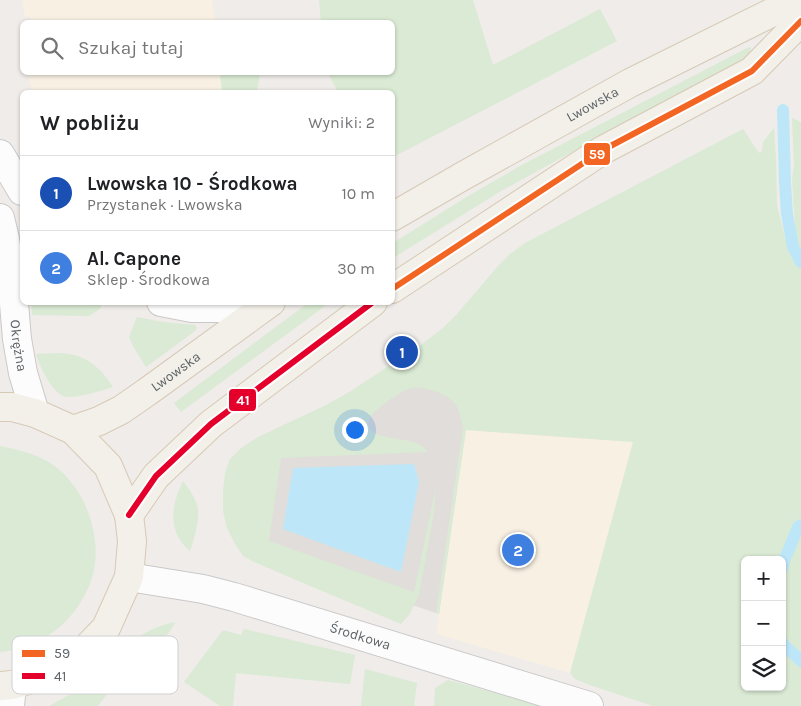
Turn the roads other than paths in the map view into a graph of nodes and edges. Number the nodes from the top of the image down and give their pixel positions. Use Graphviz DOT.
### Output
graph roads {
  1 [pos="798,0"];
  2 [pos="801,21"];
  3 [pos="0,154"];
  4 [pos="20,188"];
  5 [pos="395,215"];
  6 [pos="0,218"];
  7 [pos="395,287"];
  8 [pos="176,305"];
  9 [pos="240,305"];
  10 [pos="267,305"];
  11 [pos="369,305"];
  12 [pos="0,407"];
  13 [pos="35,413"];
  14 [pos="73,430"];
  15 [pos="129,515"];
  16 [pos="129,577"];
  17 [pos="98,636"];
  18 [pos="589,706"];
  1 -- 5 [label="main road, Lwowska"];
  2 -- 7 [label="main road"];
  3 -- 4 [label="street"];
  6 -- 13 [label="street, Okrężna"];
  8 -- 9 [label="street"];
  10 -- 14 [label="main road, Lwowska"];
  11 -- 15 [label="main road"];
  12 -- 13 [label="main road"];
  13 -- 14 [label="main road"];
  14 -- 15 [label="main road"];
  15 -- 16 [label="main road"];
  16 -- 17 [label="main road"];
  16 -- 18 [label="street, Środkowa"];
}
